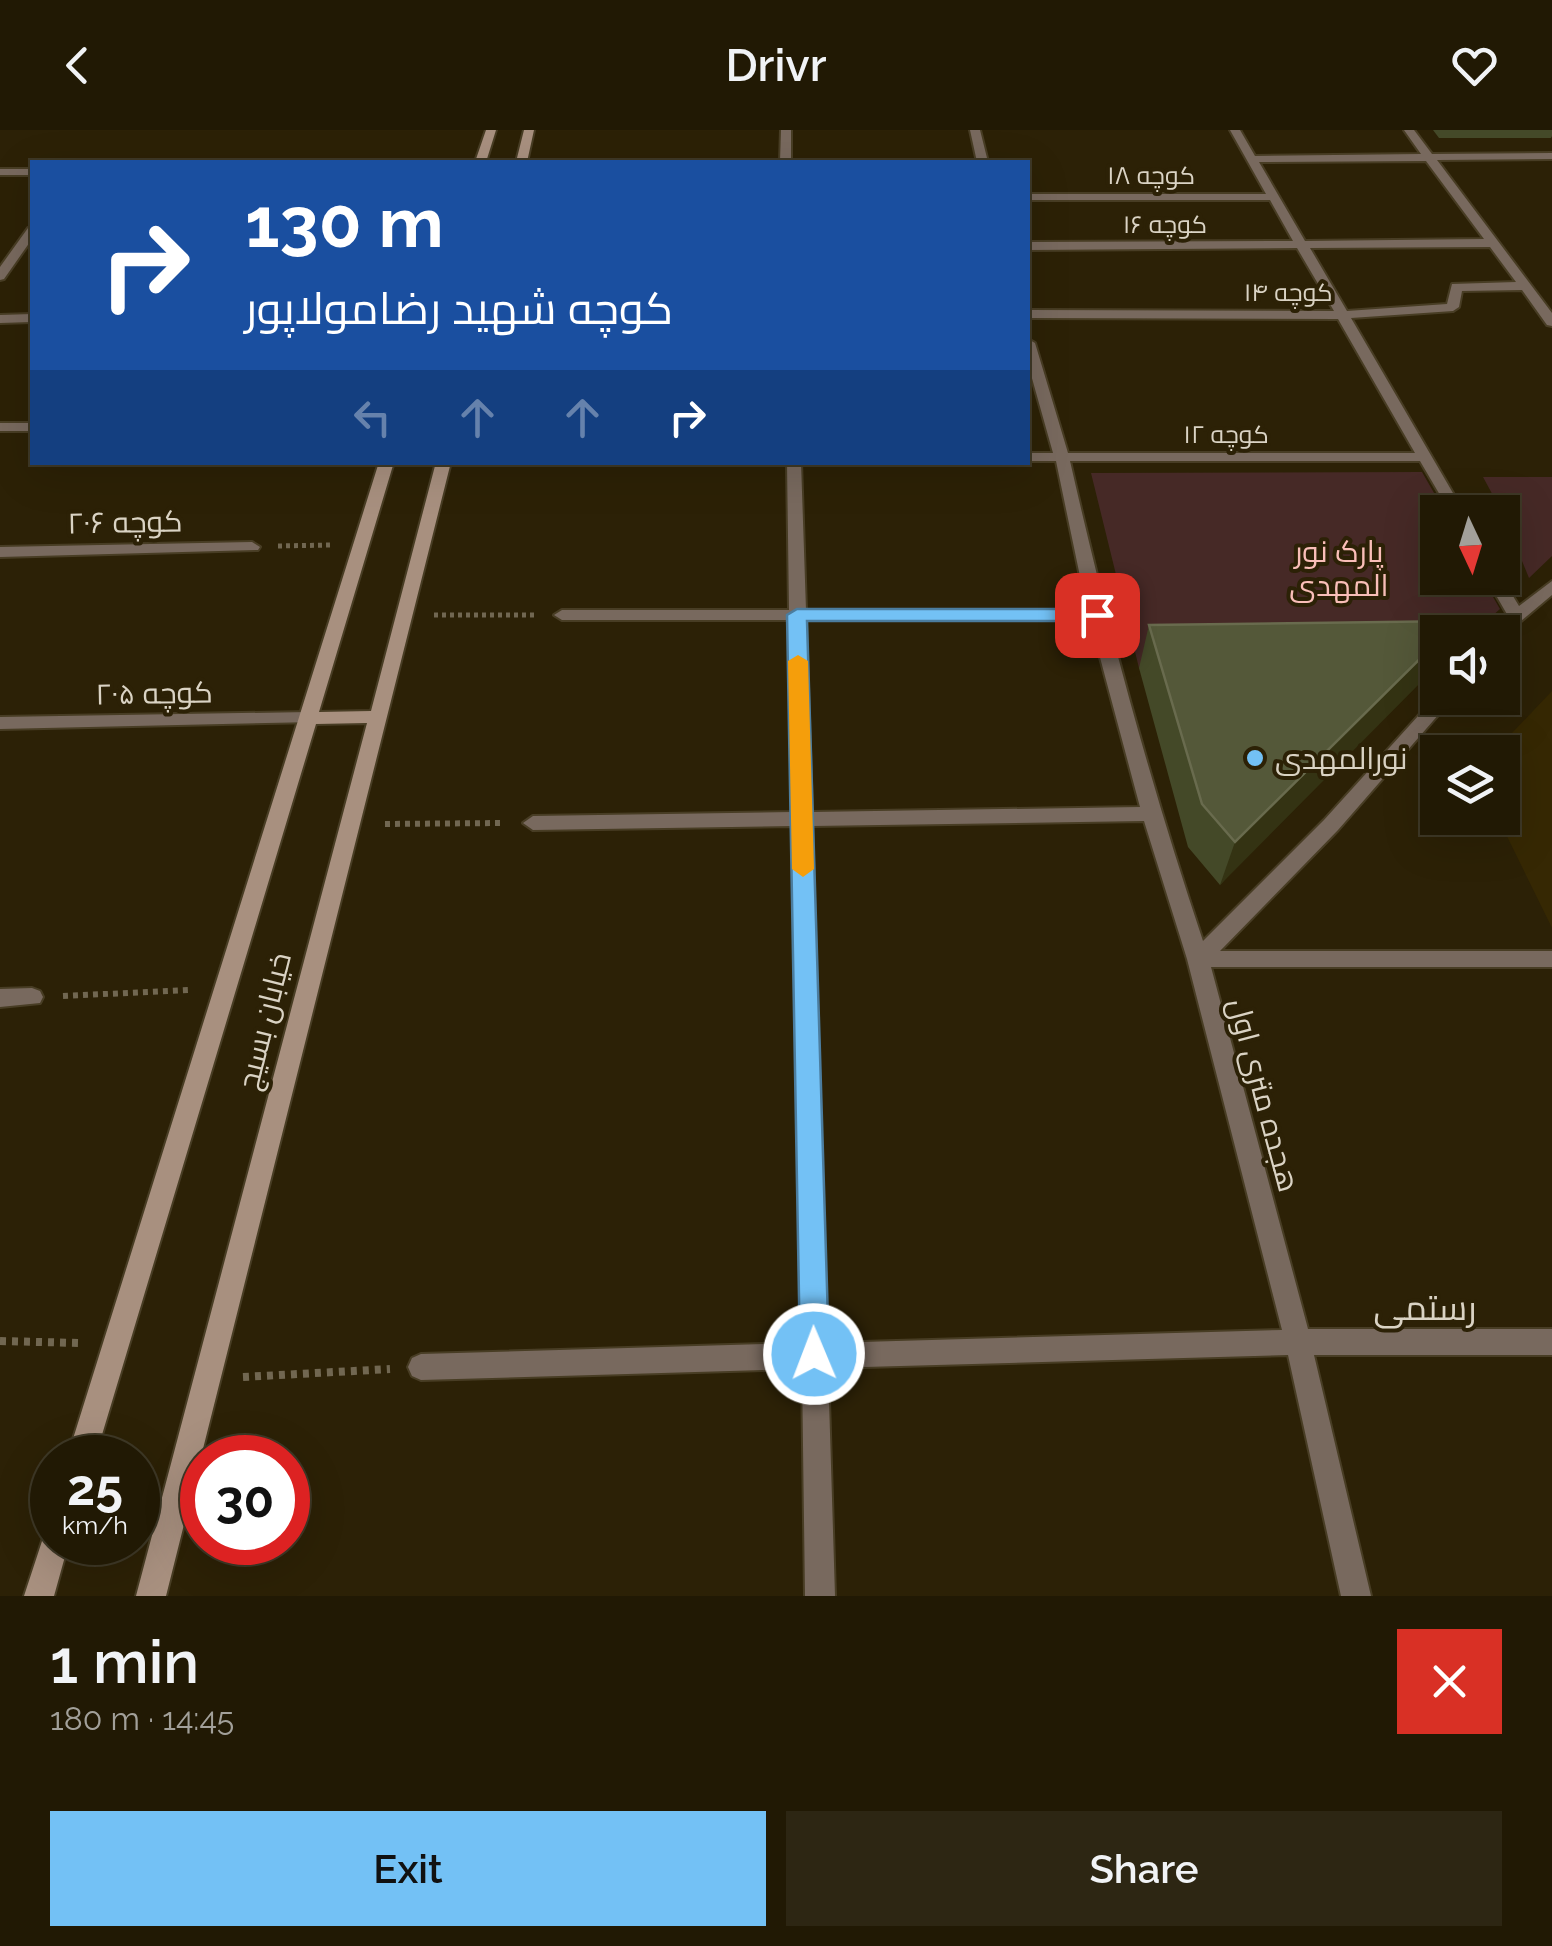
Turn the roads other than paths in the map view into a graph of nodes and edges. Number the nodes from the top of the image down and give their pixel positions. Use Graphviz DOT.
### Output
graph roads {
  1 [pos="490,130"];
  2 [pos="530,130"];
  3 [pos="786,130"];
  4 [pos="975,130"];
  5 [pos="1235,130"];
  6 [pos="1409,130"];
  7 [pos="1428,156"];
  8 [pos="1552,156"];
  9 [pos="1252,159"];
  10 [pos="481,160"];
  11 [pos="522,160"];
  12 [pos="786,160"];
  13 [pos="982,160"];
  14 [pos="0,172"];
  15 [pos="30,172"];
  16 [pos="1030,197"];
  17 [pos="1274,198"];
  18 [pos="30,233"];
  19 [pos="1493,243"];
  20 [pos="1030,246"];
  21 [pos="1302,246"];
  22 [pos="6,261"];
  23 [pos="0,276"];
  24 [pos="1525,286"];
  25 [pos="1030,314"];
  26 [pos="1342,315"];
  27 [pos="30,318"];
  28 [pos="0,319"];
  29 [pos="1552,322"];
  30 [pos="1030,350"];
  31 [pos="30,427"];
  32 [pos="0,428"];
  33 [pos="1030,457"];
  34 [pos="1062,457"];
  35 [pos="1424,457"];
  36 [pos="386,465"];
  37 [pos="443,465"];
  38 [pos="794,465"];
  39 [pos="1447,495"];
  40 [pos="252,547"];
  41 [pos="0,552"];
  42 [pos="1552,586"];
  43 [pos="562,615"];
  44 [pos="797,615"];
  45 [pos="1097,615"];
  46 [pos="1517,615"];
  47 [pos="1429,715"];
  48 [pos="379,717"];
  49 [pos="308,718"];
  50 [pos="0,724"];
  51 [pos="1152,814"];
  52 [pos="802,819"];
  53 [pos="533,823"];
  54 [pos="1198,959"];
  55 [pos="1552,959"];
  56 [pos="32,997"];
  57 [pos="0,998"];
  58 [pos="1298,1342"];
  59 [pos="1552,1342"];
  60 [pos="814,1354"];
  61 [pos="422,1367"];
  62 [pos="89,1435"];
  63 [pos="49,1565"];
  64 [pos="39,1596"];
  65 [pos="151,1596"];
  66 [pos="820,1596"];
  67 [pos="1356,1596"];
  1 -- 10 [label="main road"];
  2 -- 11 [label="main road"];
  3 -- 12 [label="street"];
  4 -- 13 [label="street"];
  5 -- 9 [label="street"];
  6 -- 7 [label="street"];
  7 -- 8 [label="street"];
  7 -- 9 [label="street"];
  7 -- 19 [label="street"];
  9 -- 17 [label="street"];
  14 -- 15 [label="street"];
  16 -- 17 [label="street, ۱۸ کوچه"];
  17 -- 21 [label="street"];
  18 -- 22 [label="street"];
  19 -- 21 [label="street, ۱۶ کوچه"];
  19 -- 24 [label="street"];
  20 -- 21 [label="street, ۱۶ کوچه"];
  21 -- 26 [label="street"];
  22 -- 23 [label="street"];
  24 -- 26 [label="street, ‍‍ ۱۴ کوچه"];
  24 -- 29 [label="street"];
  25 -- 26 [label="street, ‍‍ ۱۴ کوچه"];
  26 -- 35 [label="street"];
  27 -- 28 [label="street"];
  30 -- 34 [label="street, هجده متری اول"];
  31 -- 32 [label="street"];
  33 -- 34 [label="street, ۱۲ کوچه"];
  34 -- 35 [label="street, ۱۲ کوچه"];
  34 -- 45 [label="street, هجده متری اول"];
  35 -- 39 [label="street"];
  36 -- 49 [label="main road, خیابان بسیج"];
  37 -- 48 [label="main road, خیابان بسیج"];
  38 -- 44 [label="street"];
  40 -- 41 [label="street, ۲۰۶ کوچه"];
  42 -- 46 [label="street"];
  43 -- 44 [label="street"];
  44 -- 45 [label="street"];
  44 -- 52 [label="street"];
  45 -- 51 [label="street, هجده متری اول"];
  47 -- 54 [label="street"];
  48 -- 49 [label="main road"];
  48 -- 65 [label="main road, خیابان بسیج"];
  49 -- 50 [label="street, ۲۰۵ کوچه"];
  49 -- 62 [label="main road, خیابان بسیج"];
  51 -- 52 [label="street"];
  51 -- 54 [label="street, هجده متری اول"];
  52 -- 53 [label="street"];
  52 -- 60 [label="street"];
  54 -- 55 [label="street"];
  54 -- 58 [label="street, هجده متری اول"];
  56 -- 57 [label="street"];
  58 -- 59 [label="street, رستمی"];
  58 -- 60 [label="street, رستمی"];
  58 -- 67 [label="street, هجده متری اول"];
  60 -- 61 [label="street, رستمی"];
  60 -- 66 [label="street"];
  63 -- 64 [label="main road"];
}
